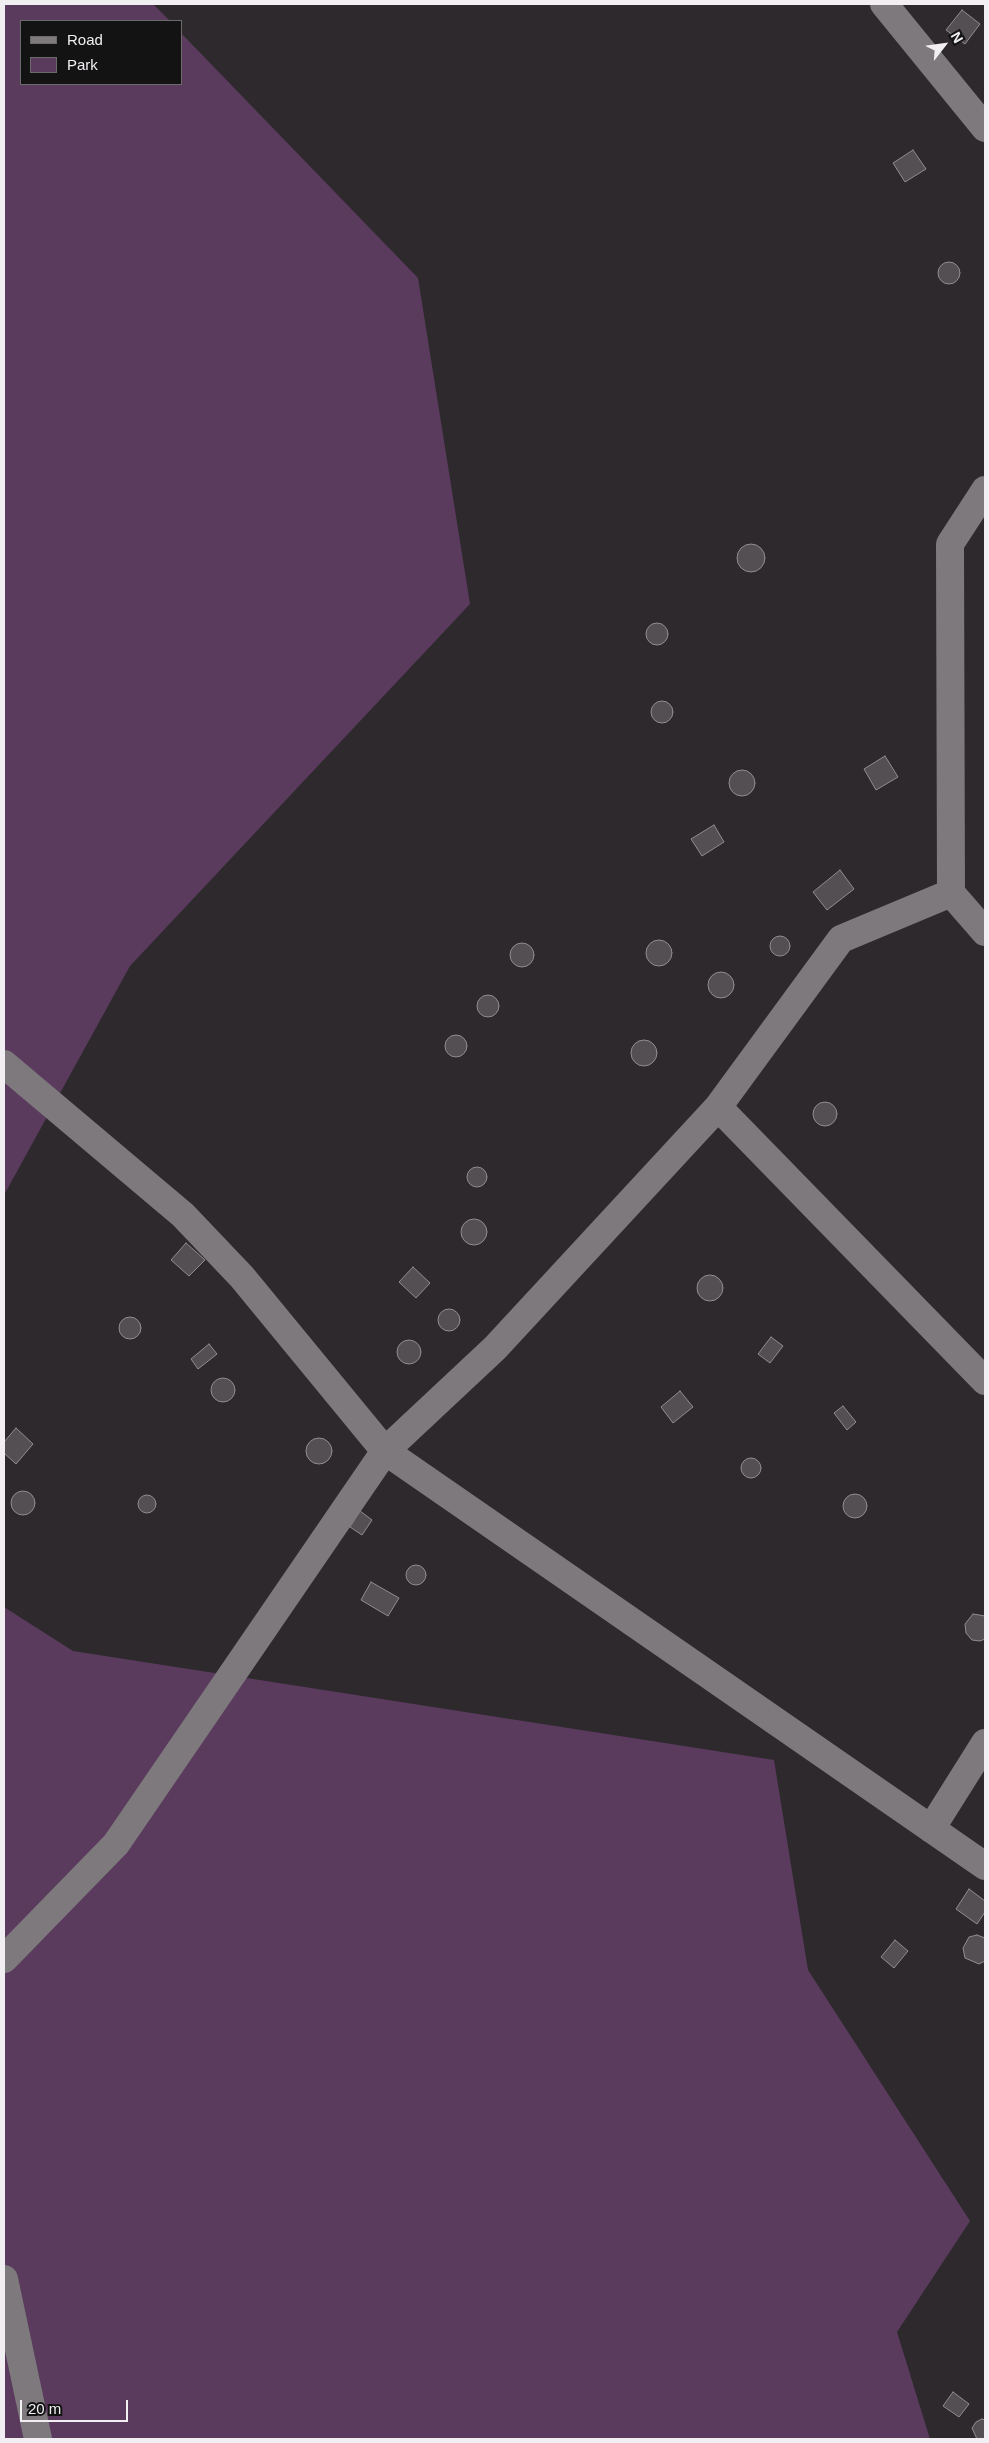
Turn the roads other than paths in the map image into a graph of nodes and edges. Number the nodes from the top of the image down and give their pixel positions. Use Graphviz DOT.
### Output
graph roads {
  1 [pos="884,4"];
  2 [pos="985,128"];
  3 [pos="985,490"];
  4 [pos="951,893"];
  5 [pos="985,932"];
  6 [pos="4,1064"];
  7 [pos="718,1107"];
  8 [pos="985,1381"];
  9 [pos="385,1451"];
  10 [pos="985,1743"];
  11 [pos="931,1829"];
  12 [pos="985,1866"];
  13 [pos="4,1959"];
  14 [pos="4,2280"];
  15 [pos="38,2439"];
  1 -- 2 [label="street"];
  3 -- 4 [label="street"];
  4 -- 5 [label="street"];
  4 -- 7 [label="street"];
  6 -- 9 [label="street"];
  7 -- 8 [label="street"];
  7 -- 9 [label="street"];
  9 -- 11 [label="street"];
  9 -- 13 [label="street"];
  10 -- 11 [label="street"];
  11 -- 12 [label="street"];
  14 -- 15 [label="street"];
}
